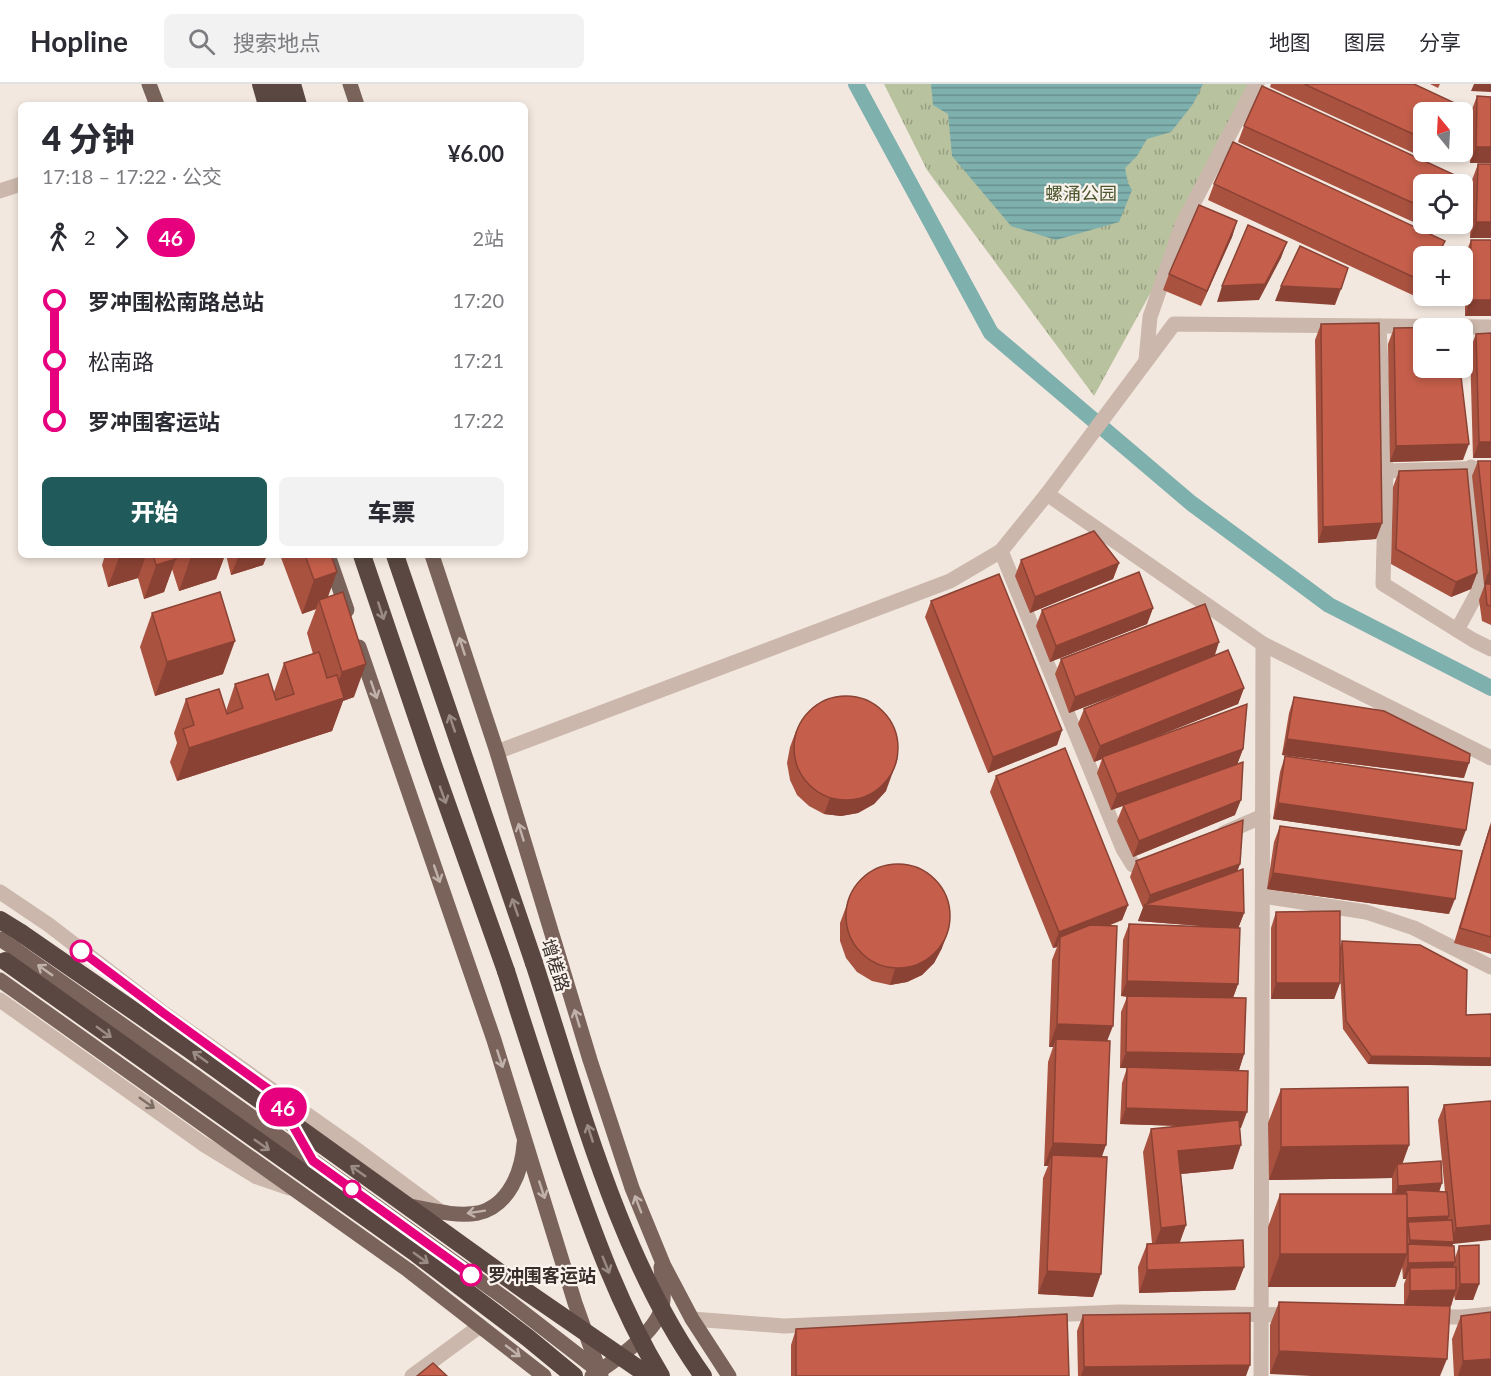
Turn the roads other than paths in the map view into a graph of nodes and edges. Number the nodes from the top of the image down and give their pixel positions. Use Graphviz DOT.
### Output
graph roads {
  1 [pos="149,84"];
  2 [pos="261,84"];
  3 [pos="277,84"];
  4 [pos="292,84"];
  5 [pos="350,84"];
  6 [pos="1256,84"];
  7 [pos="156,102"];
  8 [pos="266,102"];
  9 [pos="282,102"];
  10 [pos="297,102"];
  11 [pos="356,102"];
  12 [pos="18,185"];
  13 [pos="0,191"];
  14 [pos="1379,326"];
  15 [pos="1491,327"];
  16 [pos="1146,360"];
  17 [pos="1471,467"];
  18 [pos="1491,468"];
  19 [pos="1386,471"];
  20 [pos="1047,494"];
  21 [pos="1001,551"];
  22 [pos="329,558"];
  23 [pos="363,558"];
  24 [pos="396,558"];
  25 [pos="433,558"];
  26 [pos="1486,587"];
  27 [pos="1457,630"];
  28 [pos="1263,645"];
  29 [pos="1491,649"];
  30 [pos="497,752"];
  31 [pos="1491,758"];
  32 [pos="1263,816"];
  33 [pos="1209,839"];
  34 [pos="1166,858"];
  35 [pos="0,892"];
  36 [pos="1263,896"];
  37 [pos="0,920"];
  38 [pos="0,939"];
  39 [pos="7,953"];
  40 [pos="98,963"];
  41 [pos="1491,967"];
  42 [pos="0,980"];
  43 [pos="0,1000"];
  44 [pos="47,1034"];
  45 [pos="275,1094"];
  46 [pos="524,1134"];
  47 [pos="313,1161"];
  48 [pos="297,1191"];
  49 [pos="365,1197"];
  50 [pos="441,1212"];
  51 [pos="660,1258"];
  52 [pos="1491,1314"];
  53 [pos="1262,1315"];
  54 [pos="1309,1315"];
  55 [pos="1415,1317"];
  56 [pos="693,1319"];
  57 [pos="480,1326"];
  58 [pos="600,1375"];
  59 [pos="412,1376"];
  60 [pos="544,1376"];
  61 [pos="574,1376"];
  62 [pos="649,1376"];
  63 [pos="661,1376"];
  64 [pos="703,1376"];
  65 [pos="729,1376"];
  66 [pos="1261,1376"];
  1 -- 7 [label="main road"];
  2 -- 8 [label="highway"];
  3 -- 9 [label="highway"];
  4 -- 10 [label="highway"];
  5 -- 11 [label="main road"];
  6 -- 16 [label="street"];
  12 -- 13 [label="street"];
  14 -- 15 [label="street"];
  14 -- 16 [label="street"];
  14 -- 19 [label="street"];
  16 -- 20 [label="street"];
  17 -- 18 [label="street"];
  17 -- 19 [label="street"];
  17 -- 26 [label="street"];
  19 -- 27 [label="street"];
  20 -- 21 [label="street"];
  20 -- 28 [label="street"];
  21 -- 30 [label="street"];
  21 -- 34 [label="street"];
  22 -- 46 [label="main road, one-way"];
  23 -- 63 [label="highway, one-way, bridge"];
  64 -- 24 [label="highway, 增槎路, one-way, bridge"];
  30 -- 25 [label="main road, 增槎路, one-way"];
  26 -- 27 [label="street"];
  27 -- 29 [label="street"];
  28 -- 31 [label="street"];
  28 -- 32 [label="street"];
  51 -- 30 [label="main road, 增槎路, one-way"];
  32 -- 33 [label="street"];
  32 -- 36 [label="street"];
  35 -- 40 [label="street"];
  36 -- 41 [label="street"];
  36 -- 53 [label="street"];
  62 -- 37 [label="highway, one-way, bridge"];
  38 -- 39 [label="main road"];
  47 -- 39 [label="main road, one-way, bridge"];
  39 -- 61 [label="highway, one-way, bridge"];
  40 -- 44 [label="street"];
  40 -- 45 [label="street"];
  42 -- 48 [label="main road, bridge"];
  43 -- 44 [label="street"];
  44 -- 48 [label="street, one-way"];
  45 -- 47 [label="street"];
  45 -- 50 [label="street"];
  46 -- 50 [label="main road, one-way"];
  46 -- 58 [label="main road, one-way"];
  47 -- 49 [label="main road"];
  48 -- 57 [label="main road"];
  49 -- 50 [label="main road"];
  49 -- 58 [label="main road"];
  51 -- 56 [label="main road, 增槎路"];
  51 -- 58 [label="main road"];
  52 -- 55 [label="street"];
  53 -- 54 [label="street"];
  53 -- 56 [label="street"];
  53 -- 66 [label="street"];
  56 -- 65 [label="main road, 增槎路"];
  57 -- 59 [label="street"];
  57 -- 60 [label="main road, one-way"];
}
